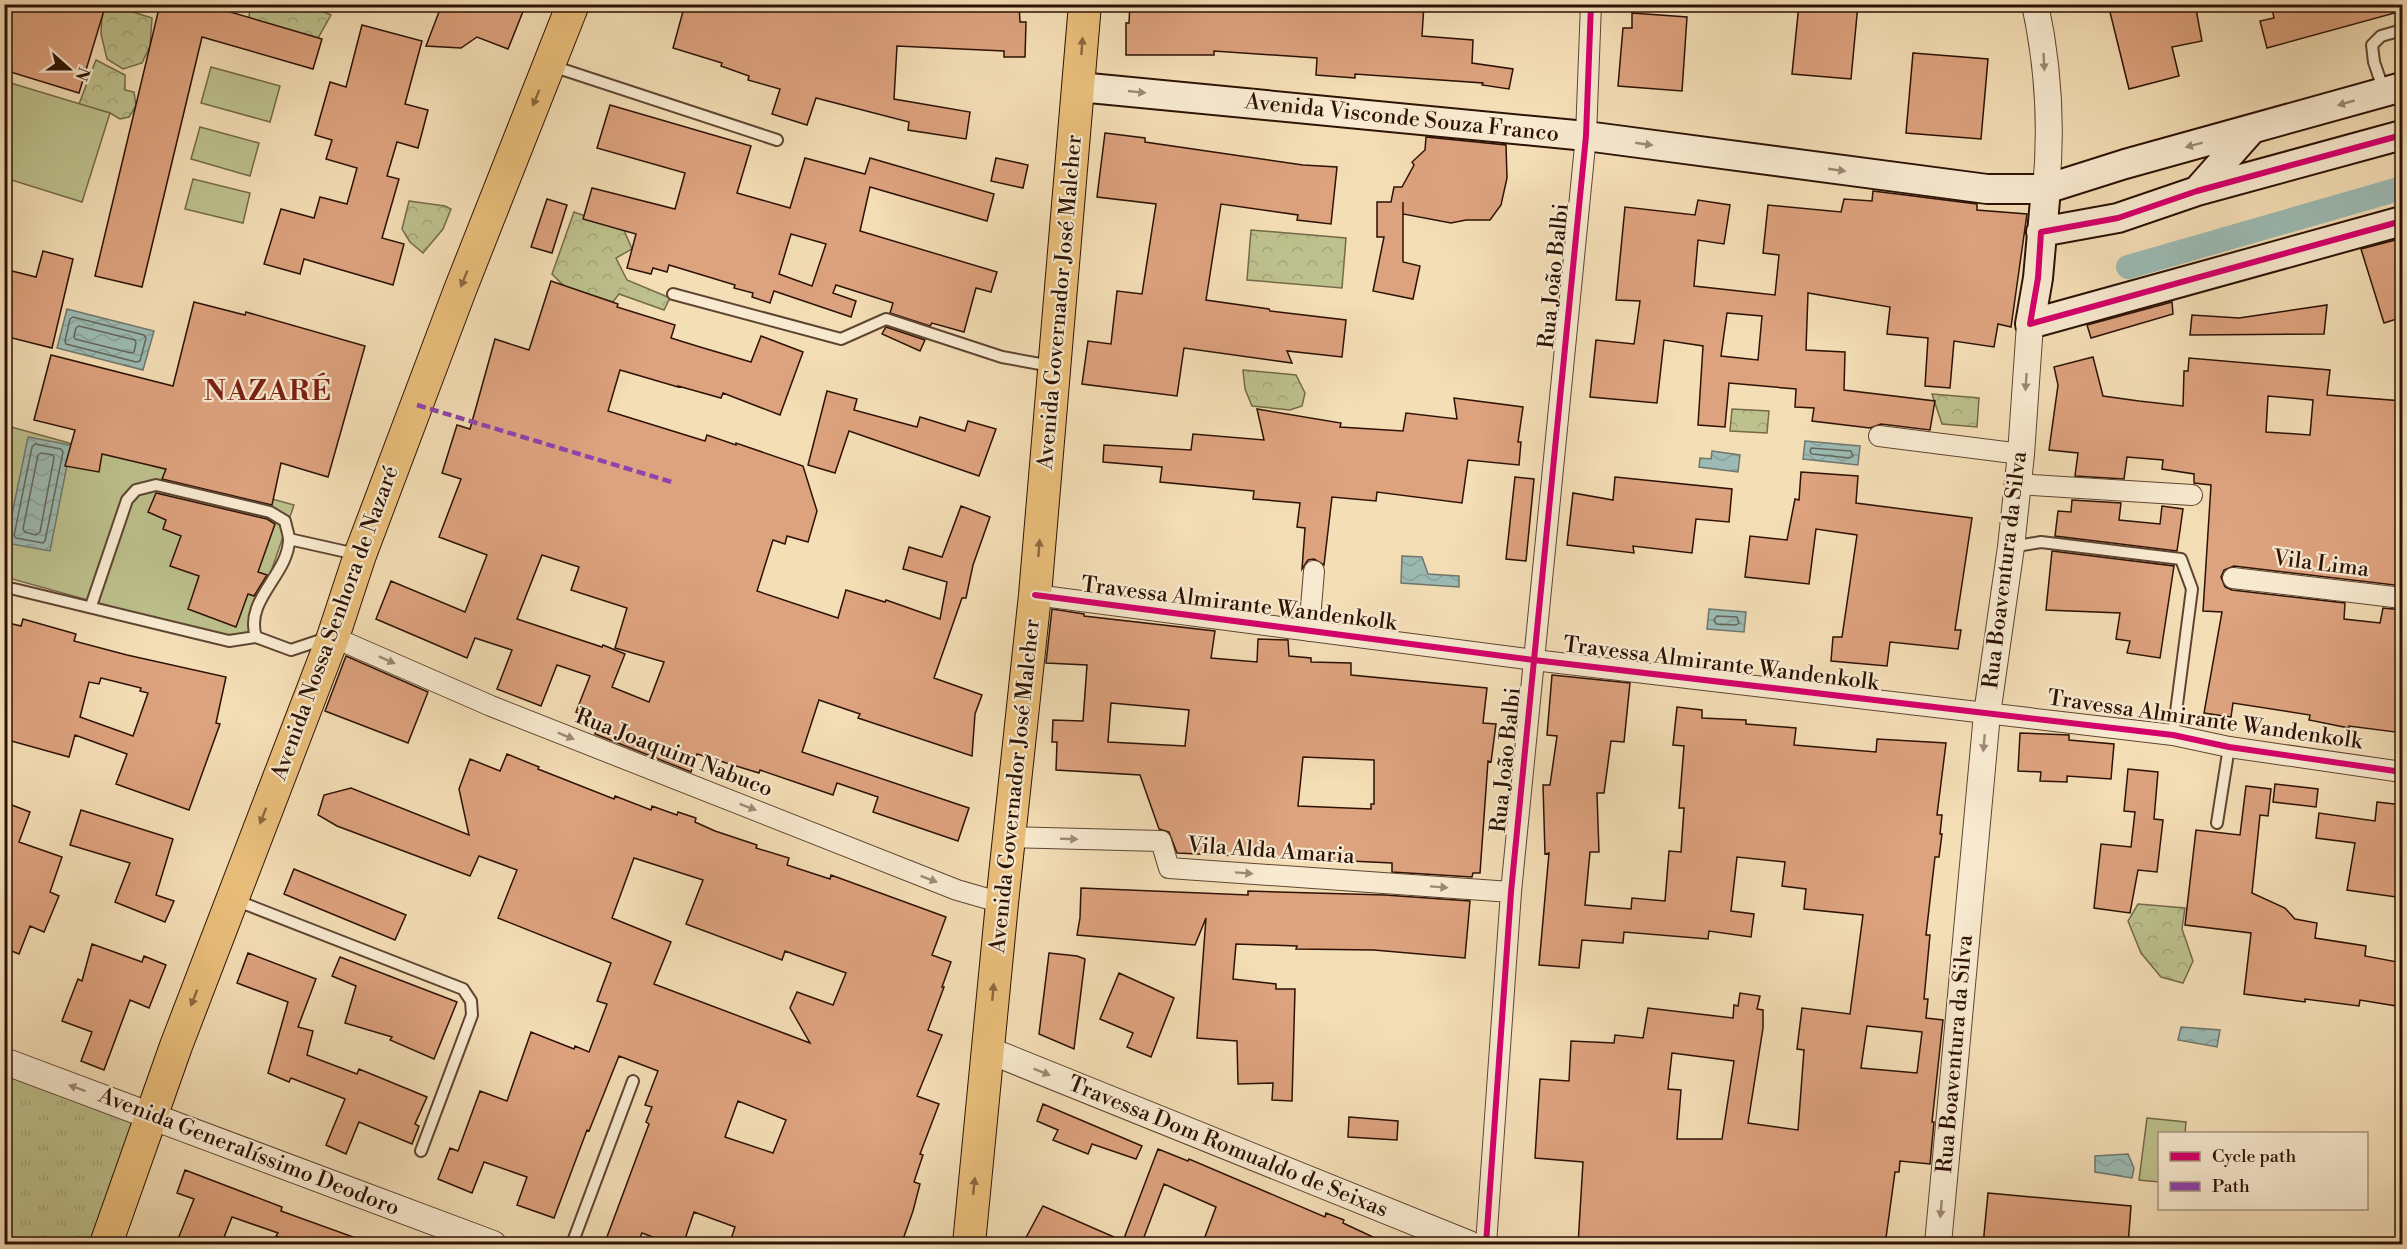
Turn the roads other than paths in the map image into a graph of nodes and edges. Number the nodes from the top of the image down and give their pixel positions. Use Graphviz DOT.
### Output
graph roads {
  1 [pos="573,4"];
  2 [pos="1085,4"];
  3 [pos="1591,4"];
  4 [pos="2035,4"];
  5 [pos="2403,30"];
  6 [pos="549,65"];
  7 [pos="1079,87"];
  8 [pos="2393,89"];
  9 [pos="2251,130"];
  10 [pos="2403,135"];
  11 [pos="1586,136"];
  12 [pos="777,141"];
  13 [pos="2046,189"];
  14 [pos="2197,191"];
  15 [pos="2403,221"];
  16 [pos="2041,232"];
  17 [pos="673,294"];
  18 [pos="2030,324"];
  19 [pos="1053,366"];
  20 [pos="1879,436"];
  21 [pos="2021,454"];
  22 [pos="2017,484"];
  23 [pos="2192,495"];
  24 [pos="290,538"];
  25 [pos="2011,547"];
  26 [pos="360,555"];
  27 [pos="1314,571"];
  28 [pos="2233,578"];
  29 [pos="14,589"];
  30 [pos="1035,595"];
  31 [pos="2403,598"];
  32 [pos="91,606"];
  33 [pos="1309,631"];
  34 [pos="333,636"];
  35 [pos="256,637"];
  36 [pos="1534,660"];
  37 [pos="1987,714"];
  38 [pos="2173,735"];
  39 [pos="2229,747"];
  40 [pos="2403,772"];
  41 [pos="2217,823"];
  42 [pos="1011,837"];
  43 [pos="1511,892"];
  44 [pos="231,898"];
  45 [pos="1002,903"];
  46 [pos="988,1050"];
  47 [pos="4,1061"];
  48 [pos="633,1081"];
  49 [pos="152,1116"];
  50 [pos="421,1151"];
  51 [pos="106,1245"];
  52 [pos="493,1245"];
  53 [pos="572,1245"];
  54 [pos="969,1245"];
  55 [pos="1469,1245"];
  56 [pos="1486,1245"];
  57 [pos="1938,1245"];
  1 -- 6 [label="main road, Avenida Nossa Senhora de Nazaré"];
  7 -- 2 [label="main road, Avenida Governador José Malcher, one-way"];
  3 -- 11 [label="street, Rua João Balbi"];
  4 -- 13 [label="street, Rua Boaventura da Silva, one-way"];
  5 -- 8 [label="lane"];
  6 -- 12 [label="lane"];
  6 -- 26 [label="main road, Avenida Nossa Senhora de Nazaré, one-way"];
  7 -- 11 [label="main road, Avenida Visconde Souza Franco, one-way"];
  7 -- 19 [label="main road, Avenida Governador José Malcher"];
  8 -- 9 [label="main road, Avenida Visconde Souza Franco, one-way"];
  9 -- 13 [label="main road, Avenida Visconde Souza Franco, one-way"];
  9 -- 14 [label="main road"];
  10 -- 14 [label="main road"];
  11 -- 13 [label="main road, Avenida Visconde Souza Franco, one-way"];
  11 -- 36 [label="street, Rua João Balbi"];
  13 -- 16 [label="main road, Rua Boaventura da Silva"];
  14 -- 16 [label="main road"];
  15 -- 18 [label="main road"];
  16 -- 18 [label="main road, Rua Boaventura da Silva"];
  17 -- 19 [label="lane"];
  18 -- 21 [label="street, Rua Boaventura da Silva, one-way"];
  30 -- 19 [label="main road, Avenida Governador José Malcher, one-way"];
  20 -- 21 [label="street"];
  21 -- 22 [label="street, Rua Boaventura da Silva"];
  22 -- 23 [label="street"];
  22 -- 25 [label="street, Rua Boaventura da Silva"];
  24 -- 26 [label="lane"];
  24 -- 32 [label="lane"];
  24 -- 35 [label="lane"];
  25 -- 37 [label="street, Rua Boaventura da Silva"];
  25 -- 38 [label="lane"];
  26 -- 34 [label="main road, Avenida Nossa Senhora de Nazaré"];
  27 -- 33 [label="street"];
  28 -- 31 [label="street, Vila Lima"];
  29 -- 32 [label="lane"];
  30 -- 33 [label="street, Travessa Almirante Wandenkolk"];
  30 -- 42 [label="main road, Avenida Governador José Malcher"];
  32 -- 35 [label="lane"];
  33 -- 36 [label="street, Travessa Almirante Wandenkolk"];
  34 -- 35 [label="lane"];
  34 -- 44 [label="main road, Avenida Nossa Senhora de Nazaré, one-way"];
  34 -- 45 [label="street, Rua Joaquim Nabuco, one-way"];
  36 -- 37 [label="street, Travessa Almirante Wandenkolk"];
  36 -- 43 [label="street, Rua João Balbi"];
  37 -- 38 [label="street, Travessa Almirante Wandenkolk"];
  37 -- 57 [label="street, Rua Boaventura da Silva, one-way"];
  38 -- 39 [label="street, Travessa Almirante Wandenkolk"];
  39 -- 40 [label="street, Travessa Almirante Wandenkolk"];
  39 -- 41 [label="lane"];
  42 -- 43 [label="street, Vila Alda Amaria, one-way"];
  42 -- 45 [label="main road, Avenida Governador José Malcher"];
  43 -- 56 [label="street, Rua João Balbi"];
  44 -- 49 [label="main road, Avenida Nossa Senhora de Nazaré, one-way"];
  44 -- 50 [label="lane"];
  46 -- 45 [label="main road, Avenida Governador José Malcher, one-way"];
  54 -- 46 [label="main road, Avenida Governador José Malcher, one-way"];
  46 -- 55 [label="street, Travessa Dom Romualdo de Seixas, one-way"];
  49 -- 47 [label="street, Avenida Generalíssimo Deodoro, one-way"];
  48 -- 53 [label="lane"];
  49 -- 51 [label="main road, Avenida Nossa Senhora de Nazaré"];
  49 -- 52 [label="street, Avenida Generalíssimo Deodoro"];
}
